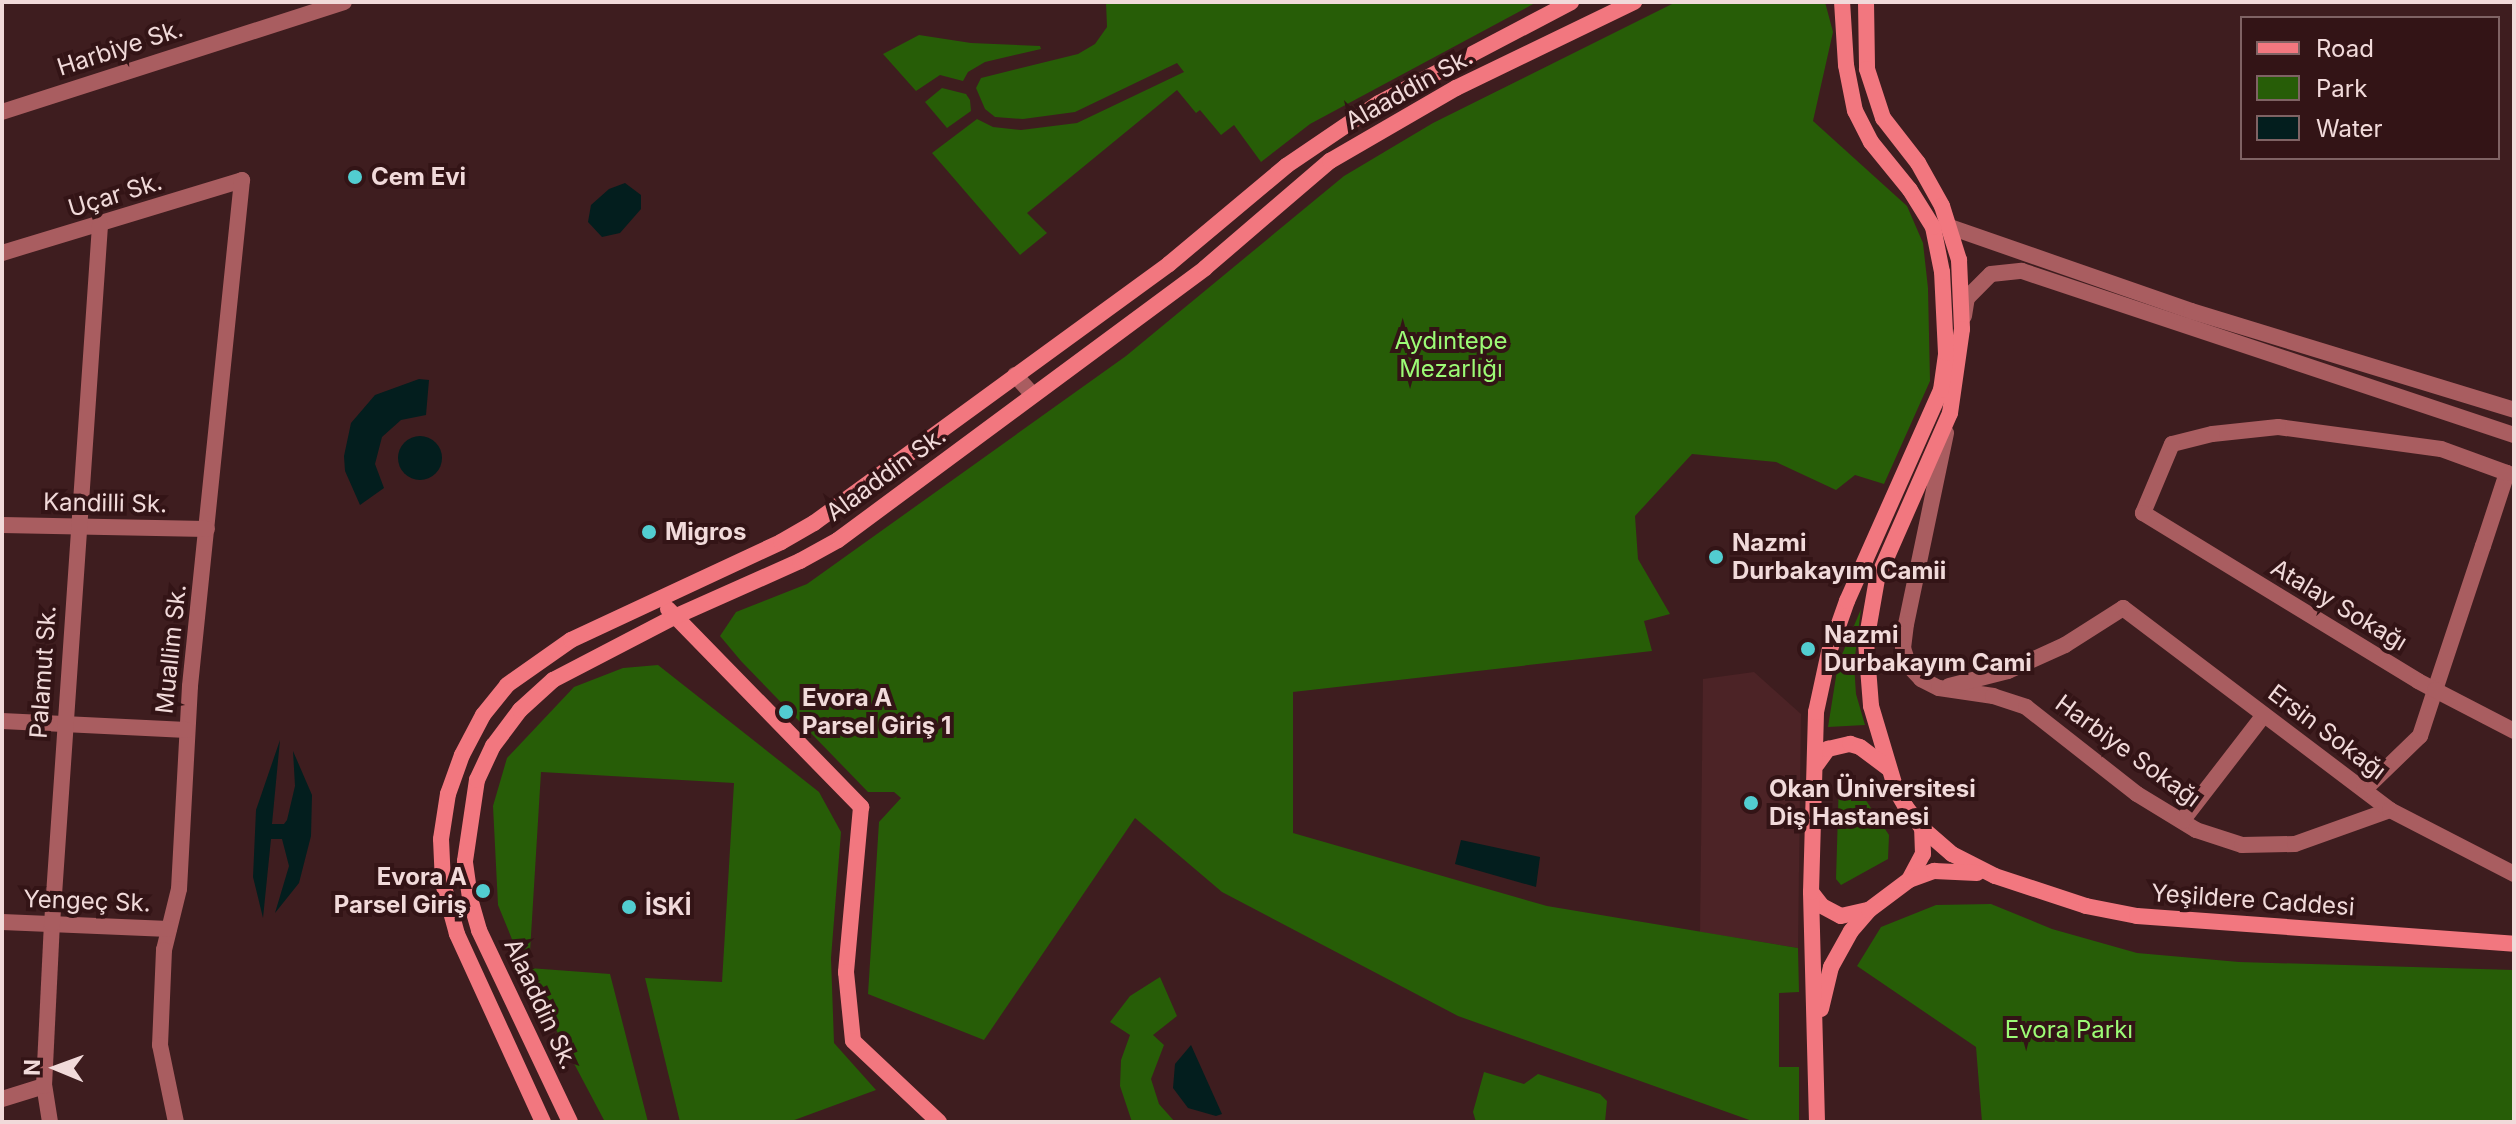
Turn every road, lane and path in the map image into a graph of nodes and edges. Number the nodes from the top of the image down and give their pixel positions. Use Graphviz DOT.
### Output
graph roads {
  1 [pos="344,2"];
  2 [pos="1571,2"];
  3 [pos="1634,2"];
  4 [pos="1842,2"];
  5 [pos="1866,2"];
  6 [pos="2,112"];
  7 [pos="242,180"];
  8 [pos="100,225"];
  9 [pos="1950,227"];
  10 [pos="2,253"];
  11 [pos="1962,329"];
  12 [pos="1015,375"];
  13 [pos="993,391"];
  14 [pos="1033,395"];
  15 [pos="2514,410"];
  16 [pos="1950,413"];
  17 [pos="1009,414"];
  18 [pos="2514,435"];
  19 [pos="2,525"];
  20 [pos="77,526"];
  21 [pos="207,529"];
  22 [pos="662,598"];
  23 [pos="672,618"];
  24 [pos="1939,688"];
  25 [pos="2435,690"];
  26 [pos="2264,715"];
  27 [pos="2,721"];
  28 [pos="64,724"];
  29 [pos="187,730"];
  30 [pos="2514,731"];
  31 [pos="1889,769"];
  32 [pos="1816,774"];
  33 [pos="2364,790"];
  34 [pos="2390,810"];
  35 [pos="2182,821"];
  36 [pos="1922,828"];
  37 [pos="2514,874"];
  38 [pos="1995,876"];
  39 [pos="1909,880"];
  40 [pos="1811,892"];
  41 [pos="1869,910"];
  42 [pos="2,922"];
  43 [pos="52,924"];
  44 [pos="169,929"];
  45 [pos="2514,944"];
  46 [pos="1815,1060"];
  47 [pos="44,1086"];
  48 [pos="2,1099"];
  49 [pos="50,1122"];
  50 [pos="176,1122"];
  51 [pos="543,1122"];
  52 [pos="570,1122"];
  53 [pos="939,1122"];
  54 [pos="1817,1122"];
  1 -- 6 [label="street, Harbiye Sk."];
  2 -- 12 [label="street, Alaaddin Sk."];
  3 -- 14 [label="street, Alaaddin Sk."];
  4 -- 32 [label="street"];
  5 -- 9 [label="street, Harbiye Sokağı"];
  7 -- 8 [label="street, Uçar Sk."];
  7 -- 21 [label="street, Muallim Sk."];
  8 -- 10 [label="street, Uçar Sk."];
  8 -- 20 [label="street, Palamut Sk."];
  9 -- 11 [label="street, Harbiye Sokağı"];
  9 -- 15 [label="street"];
  11 -- 16 [label="street, Harbiye Sokağı"];
  11 -- 18 [label="street"];
  12 -- 13 [label="street, Alaaddin Sk."];
  12 -- 14 [label="street"];
  13 -- 17 [label="street"];
  13 -- 22 [label="street, Alaaddin Sk."];
  14 -- 17 [label="street, Alaaddin Sk."];
  16 -- 24 [label="street, Harbiye Sokağı"];
  16 -- 31 [label="street, Harbiye Sokağı"];
  17 -- 23 [label="street, Alaaddin Sk."];
  19 -- 20 [label="street, Kandilli Sk."];
  20 -- 21 [label="street, Kandilli Sk."];
  20 -- 28 [label="street, Palamut Sk."];
  21 -- 29 [label="street, Muallim Sk."];
  22 -- 23 [label="street"];
  22 -- 51 [label="street, Alaaddin Sk."];
  23 -- 52 [label="street, Alaaddin Sk."];
  23 -- 53 [label="street"];
  24 -- 26 [label="street, Ersin Sokağı"];
  24 -- 35 [label="street, Harbiye Sokağı"];
  25 -- 25 [label="street, Atalay Sokağı"];
  25 -- 30 [label="street, Atalay Sokağı"];
  25 -- 33 [label="street"];
  26 -- 33 [label="street, Ersin Sokağı"];
  26 -- 35 [label="street"];
  27 -- 28 [label="street"];
  28 -- 29 [label="street"];
  28 -- 43 [label="street, Palamut Sk."];
  29 -- 44 [label="street, Muallim Sk."];
  31 -- 32 [label="street"];
  31 -- 36 [label="street, Harbiye Sokağı"];
  32 -- 40 [label="street"];
  33 -- 34 [label="street, Ersin Sokağı"];
  34 -- 35 [label="street, Harbiye Sokağı"];
  34 -- 37 [label="street, Ersin Sokağı"];
  36 -- 38 [label="street, Harbiye Sokağı"];
  36 -- 39 [label="street"];
  38 -- 39 [label="street"];
  38 -- 45 [label="street, Yeşildere Caddesi"];
  39 -- 41 [label="street"];
  40 -- 41 [label="street"];
  40 -- 46 [label="street"];
  41 -- 46 [label="street"];
  42 -- 43 [label="street, Yengeç Sk."];
  43 -- 44 [label="street, Yengeç Sk."];
  43 -- 47 [label="street, Palamut Sk."];
  44 -- 50 [label="street, Muallim Sk."];
  46 -- 54 [label="street"];
  47 -- 48 [label="street"];
  47 -- 49 [label="street, Palamut Sk."];
}
